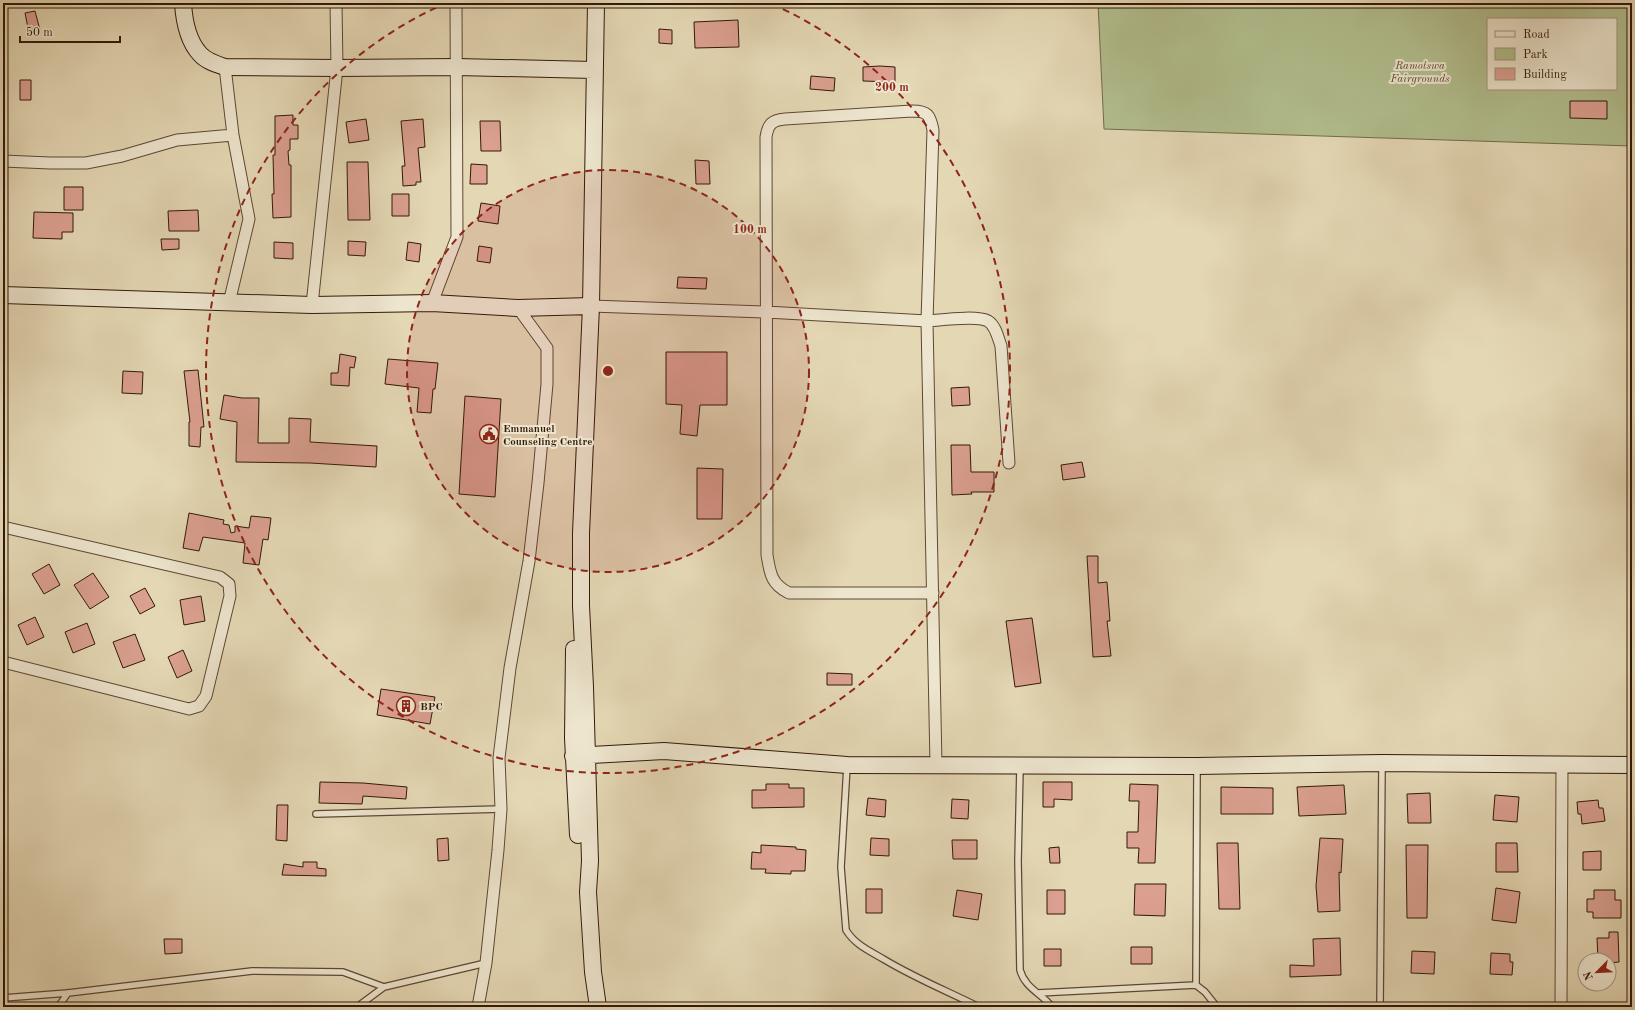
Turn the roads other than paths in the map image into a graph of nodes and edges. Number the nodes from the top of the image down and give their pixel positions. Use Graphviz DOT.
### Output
graph roads {
  1 [pos="183,3"];
  2 [pos="336,3"];
  3 [pos="456,3"];
  4 [pos="596,3"];
  5 [pos="225,66"];
  6 [pos="457,66"];
  7 [pos="337,68"];
  8 [pos="594,70"];
  9 [pos="233,134"];
  10 [pos="3,161"];
  11 [pos="3,295"];
  12 [pos="229,303"];
  13 [pos="432,304"];
  14 [pos="312,305"];
  15 [pos="591,306"];
  16 [pos="518,308"];
  17 [pos="766,312"];
  18 [pos="927,321"];
  19 [pos="1009,463"];
  20 [pos="3,527"];
  21 [pos="933,593"];
  22 [pos="3,662"];
  23 [pos="580,755"];
  24 [pos="1382,763"];
  25 [pos="1020,764"];
  26 [pos="1632,764"];
  27 [pos="848,765"];
  28 [pos="936,765"];
  29 [pos="1562,765"];
  30 [pos="1197,766"];
  31 [pos="501,809"];
  32 [pos="316,814"];
  33 [pos="486,962"];
  34 [pos="1196,985"];
  35 [pos="384,987"];
  36 [pos="68,993"];
  37 [pos="1038,993"];
  38 [pos="3,998"];
  39 [pos="58,1007"];
  40 [pos="357,1007"];
  41 [pos="478,1007"];
  42 [pos="598,1007"];
  43 [pos="979,1007"];
  44 [pos="1052,1007"];
  45 [pos="1217,1007"];
  46 [pos="1380,1007"];
  47 [pos="1561,1007"];
  1 -- 5 [label="street"];
  2 -- 7 [label="street"];
  3 -- 6 [label="street"];
  4 -- 8 [label="street"];
  5 -- 7 [label="street"];
  5 -- 9 [label="street"];
  6 -- 7 [label="street"];
  6 -- 8 [label="street"];
  6 -- 13 [label="street"];
  7 -- 14 [label="street"];
  8 -- 15 [label="street"];
  9 -- 10 [label="street"];
  9 -- 12 [label="street"];
  11 -- 12 [label="street"];
  12 -- 14 [label="street"];
  13 -- 14 [label="street"];
  13 -- 16 [label="street"];
  15 -- 16 [label="street"];
  15 -- 17 [label="street"];
  15 -- 23 [label="street"];
  16 -- 31 [label="street"];
  17 -- 18 [label="street"];
  17 -- 18 [label="street"];
  17 -- 21 [label="street"];
  18 -- 19 [label="street"];
  18 -- 21 [label="street"];
  20 -- 22 [label="street"];
  21 -- 28 [label="street"];
  23 -- 27 [label="street"];
  23 -- 42 [label="street"];
  24 -- 29 [label="street"];
  24 -- 30 [label="street"];
  24 -- 46 [label="lane"];
  25 -- 28 [label="street"];
  25 -- 30 [label="street"];
  25 -- 37 [label="lane"];
  26 -- 29 [label="street"];
  27 -- 28 [label="street"];
  27 -- 43 [label="lane"];
  29 -- 47 [label="street"];
  30 -- 34 [label="lane"];
  31 -- 32 [label="lane"];
  31 -- 33 [label="street"];
  33 -- 35 [label="lane"];
  33 -- 41 [label="street"];
  34 -- 37 [label="lane"];
  34 -- 45 [label="lane"];
  35 -- 36 [label="lane"];
  35 -- 40 [label="lane"];
  36 -- 38 [label="lane"];
  36 -- 39 [label="lane"];
  37 -- 44 [label="lane"];
}
